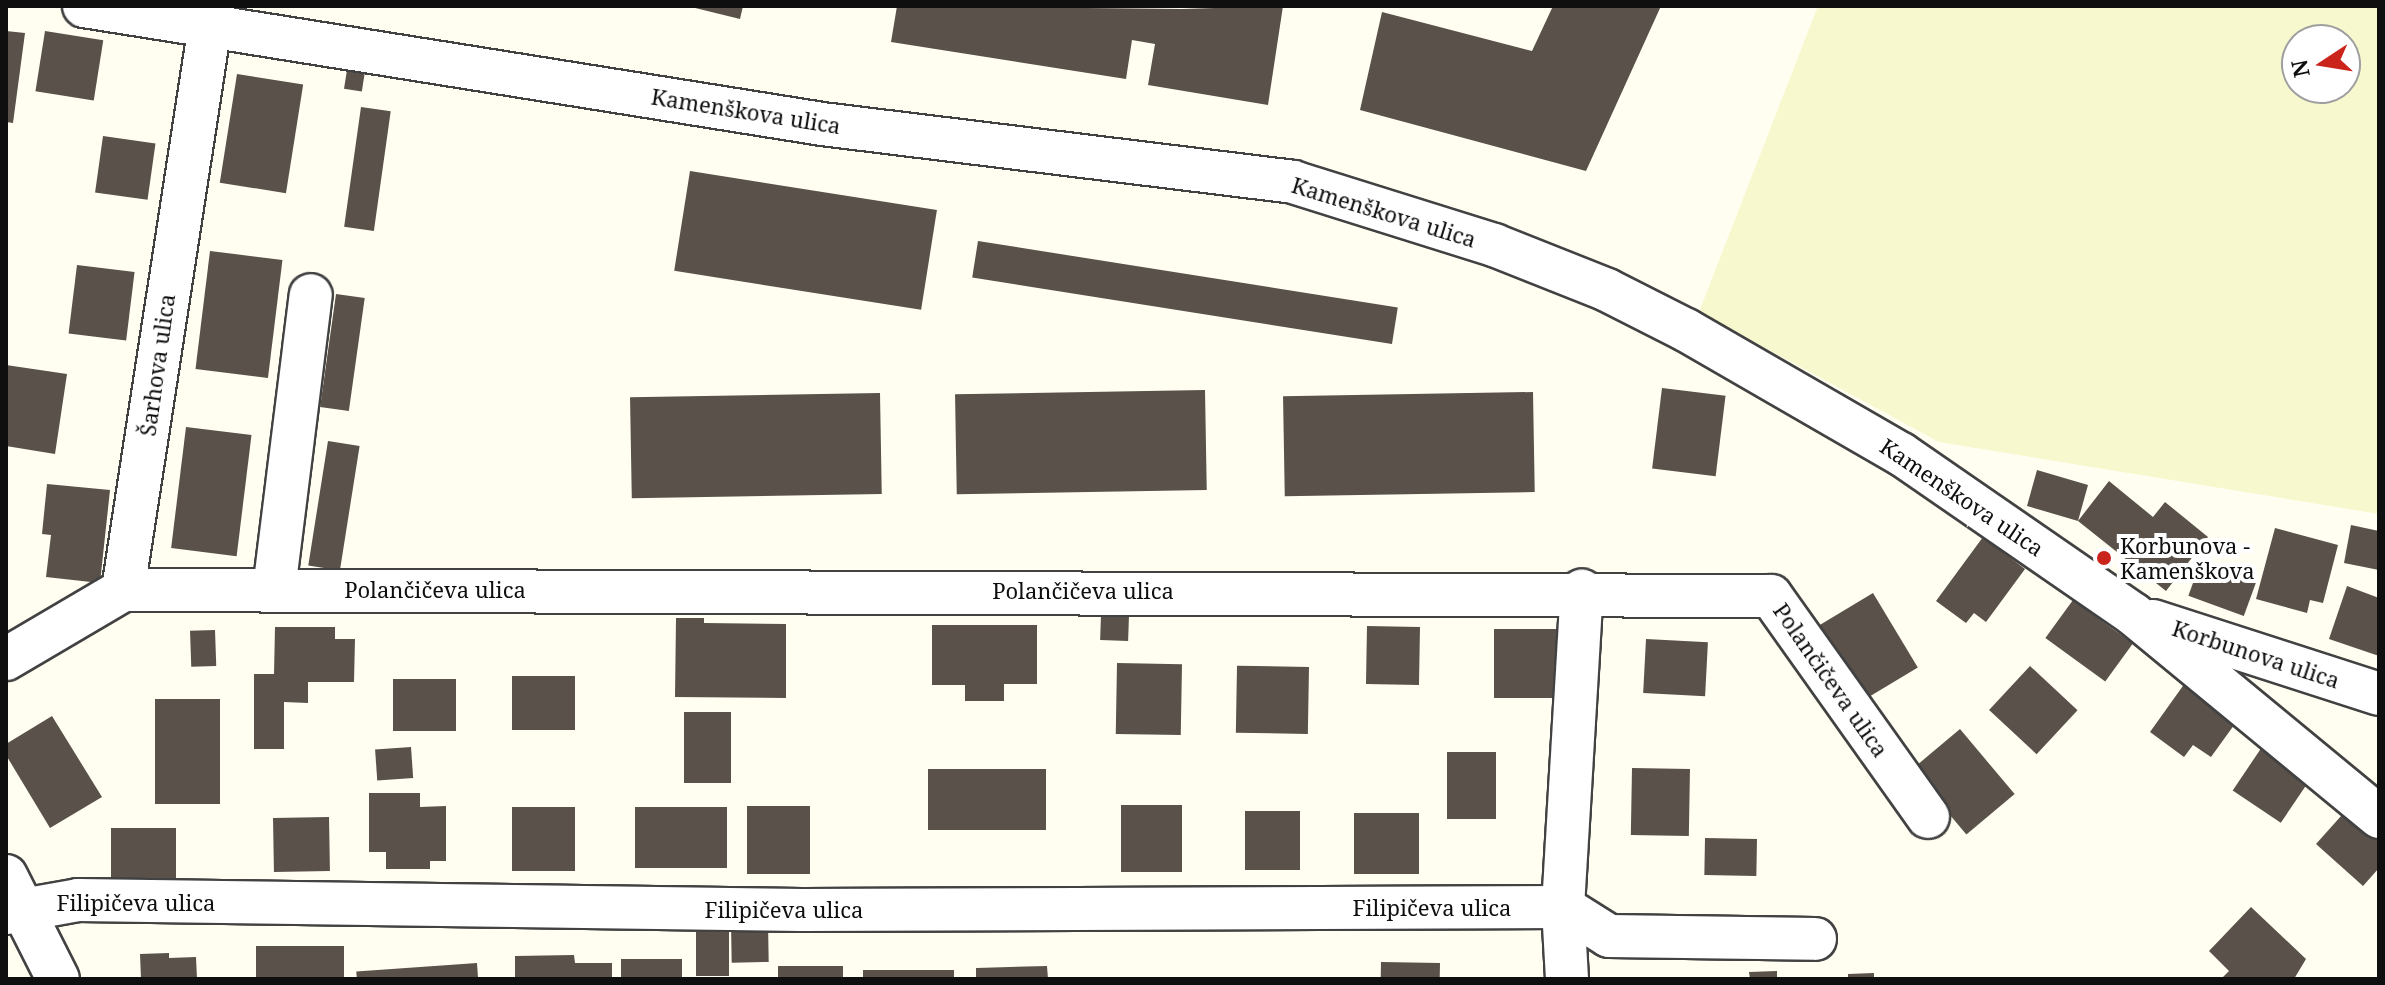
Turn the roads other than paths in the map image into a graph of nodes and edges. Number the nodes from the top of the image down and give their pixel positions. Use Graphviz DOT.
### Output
graph roads {
  1 [pos="84,6"];
  2 [pos="210,15"];
  3 [pos="311,295"];
  4 [pos="123,590"];
  5 [pos="274,590"];
  6 [pos="1582,591"];
  7 [pos="2133,614"];
  8 [pos="6,659"];
  9 [pos="2379,694"];
  10 [pos="1928,817"];
  11 [pos="2379,817"];
  12 [pos="12,898"];
  13 [pos="1563,907"];
  14 [pos="1815,939"];
  15 [pos="58,979"];
  16 [pos="1567,979"];
  1 -- 2 [label="street, Kamenškova ulica"];
  2 -- 4 [label="street, Šarhova ulica"];
  2 -- 7 [label="street, Kamenškova ulica"];
  3 -- 5 [label="street"];
  4 -- 5 [label="street, Polančičeva ulica"];
  4 -- 8 [label="street"];
  5 -- 6 [label="street, Polančičeva ulica"];
  6 -- 10 [label="street, Polančičeva ulica"];
  6 -- 13 [label="street"];
  7 -- 9 [label="street, Korbunova ulica"];
  7 -- 11 [label="street, Kamenškova ulica"];
  12 -- 13 [label="street, Filipičeva ulica"];
  12 -- 15 [label="street"];
  13 -- 14 [label="street"];
  13 -- 16 [label="street"];
}
